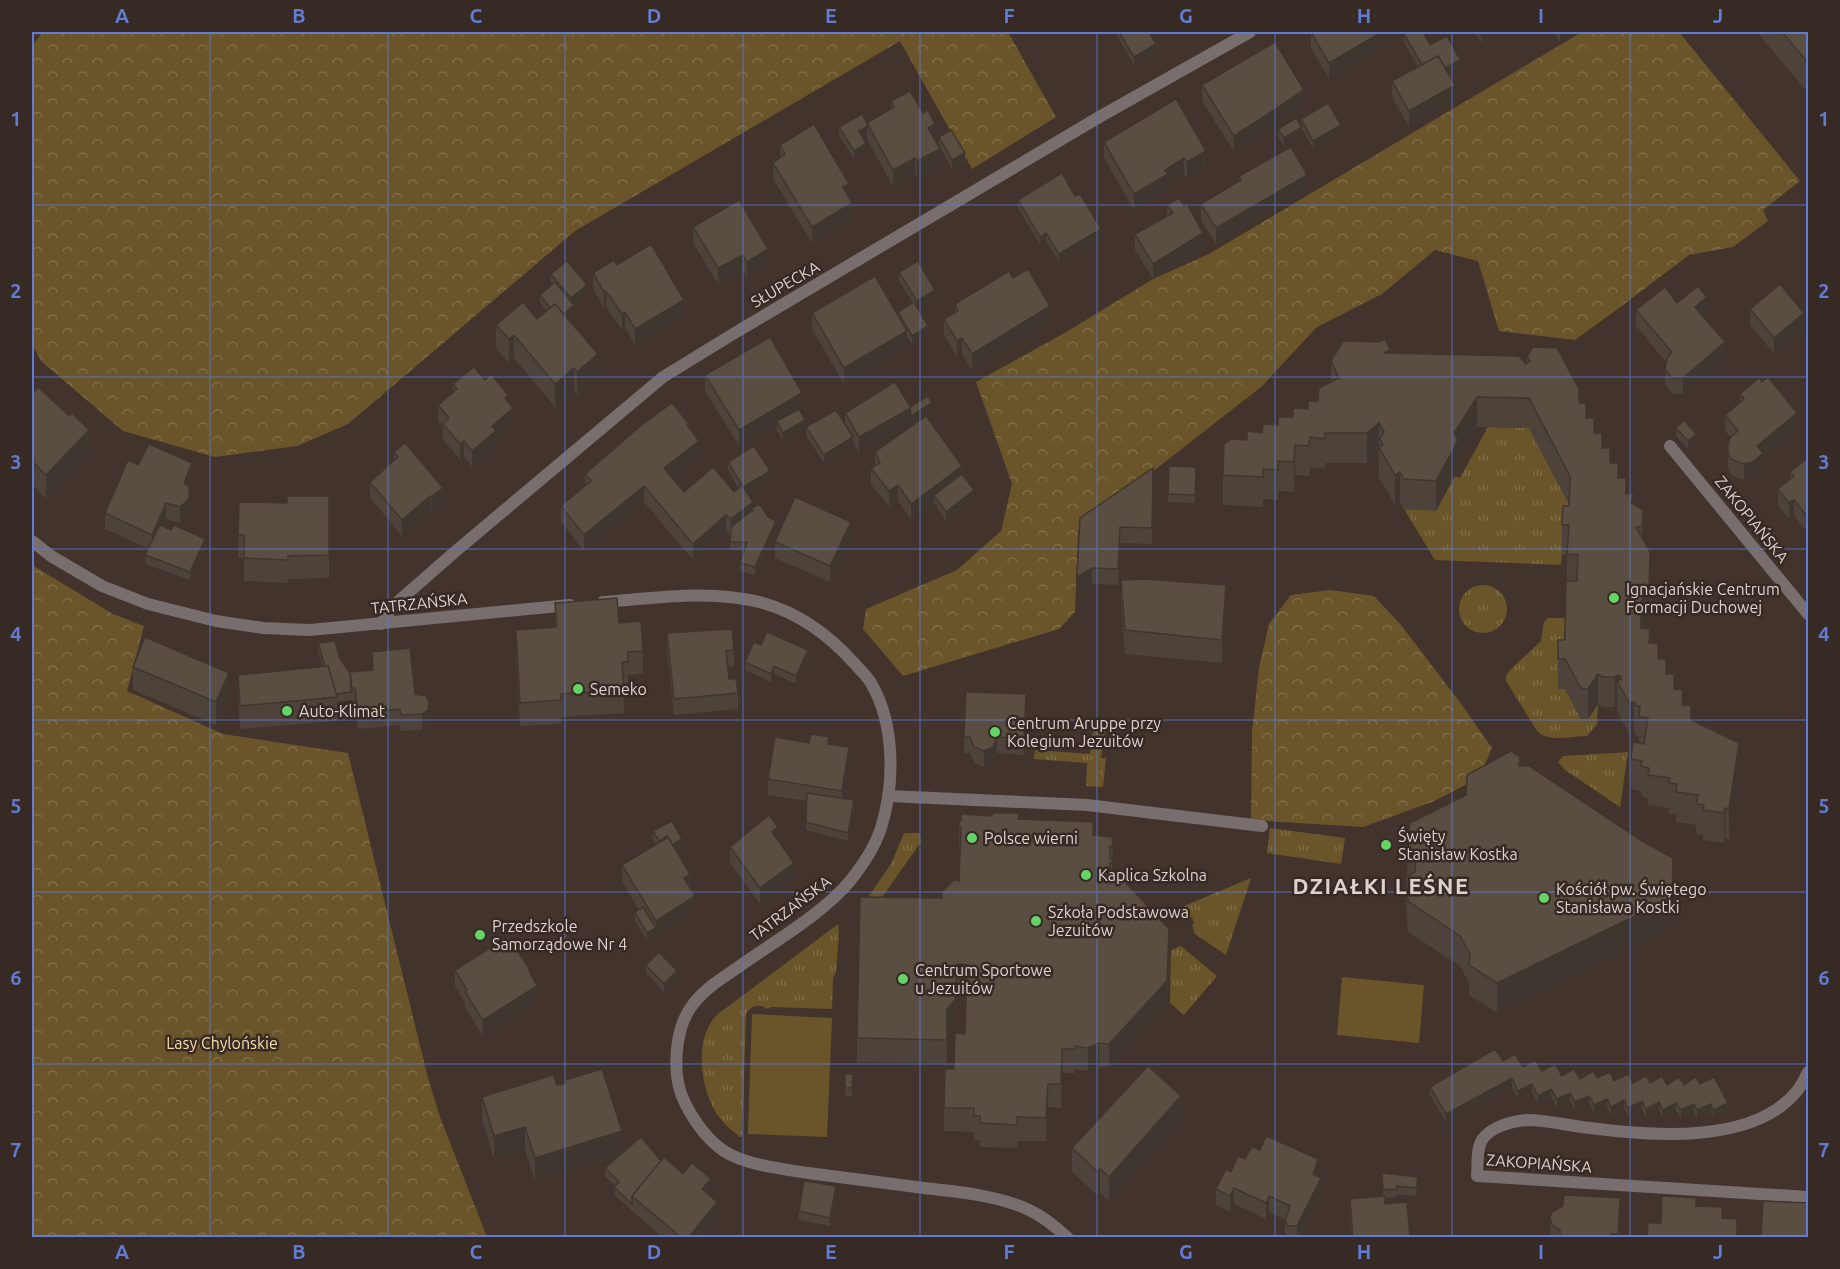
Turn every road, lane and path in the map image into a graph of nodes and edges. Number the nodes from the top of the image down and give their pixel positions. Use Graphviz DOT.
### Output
graph roads {
  1 [pos="1250,32"];
  2 [pos="1670,446"];
  3 [pos="32,541"];
  4 [pos="1809,614"];
  5 [pos="381,624"];
  6 [pos="888,796"];
  7 [pos="1262,826"];
  8 [pos="1809,1072"];
  9 [pos="1809,1197"];
  10 [pos="1068,1238"];
  1 -- 5 [label="street, SŁUPECKA"];
  2 -- 4 [label="street, ZAKOPIAŃSKA"];
  3 -- 5 [label="street, TATRZAŃSKA"];
  5 -- 6 [label="street, TATRZAŃSKA"];
  6 -- 7 [label="street"];
  6 -- 10 [label="street, TATRZAŃSKA"];
  8 -- 9 [label="street, ZAKOPIAŃSKA"];
}
